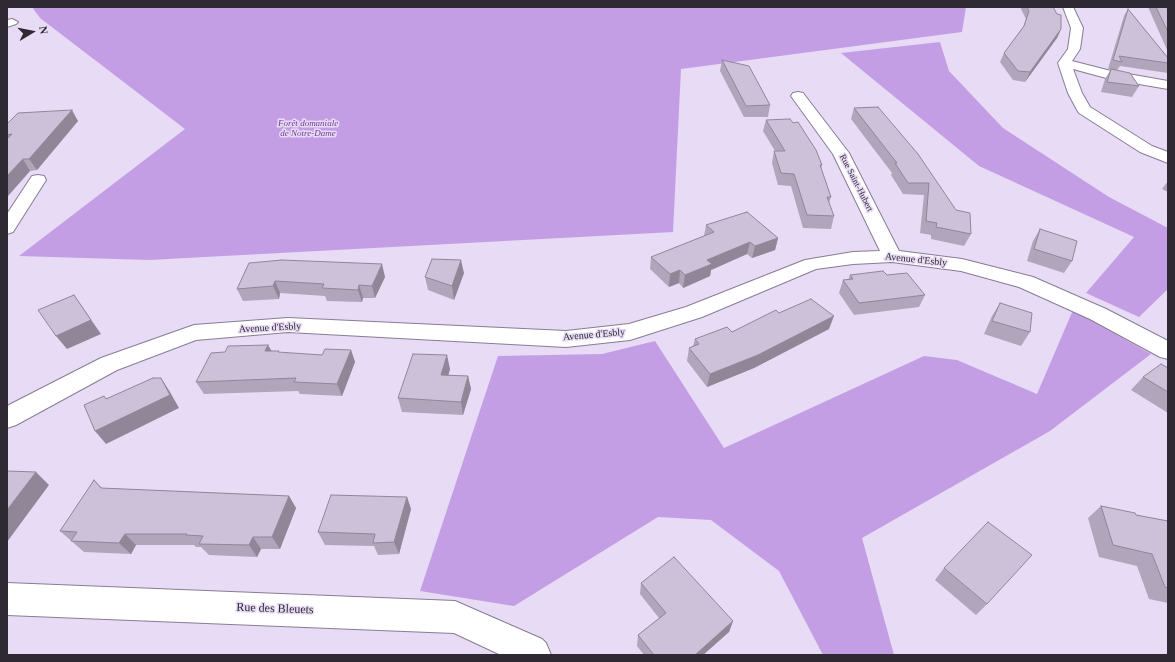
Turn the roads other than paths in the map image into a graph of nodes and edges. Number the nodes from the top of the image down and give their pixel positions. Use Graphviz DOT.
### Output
graph roads {
  1 [pos="1068,7"];
  2 [pos="1064,63"];
  3 [pos="1168,85"];
  4 [pos="798,96"];
  5 [pos="1168,158"];
  6 [pos="38,180"];
  7 [pos="7,228"];
  8 [pos="892,256"];
  9 [pos="1168,351"];
  10 [pos="7,418"];
  11 [pos="7,599"];
  12 [pos="534,655"];
  1 -- 2 [label="street"];
  2 -- 3 [label="street"];
  2 -- 5 [label="street"];
  4 -- 8 [label="street, Rue Saint-Hubert"];
  6 -- 7 [label="street"];
  8 -- 9 [label="street, Avenue d'Esbly"];
  8 -- 10 [label="street, Avenue d'Esbly"];
  11 -- 12 [label="street, Rue des Bleuets"];
}
